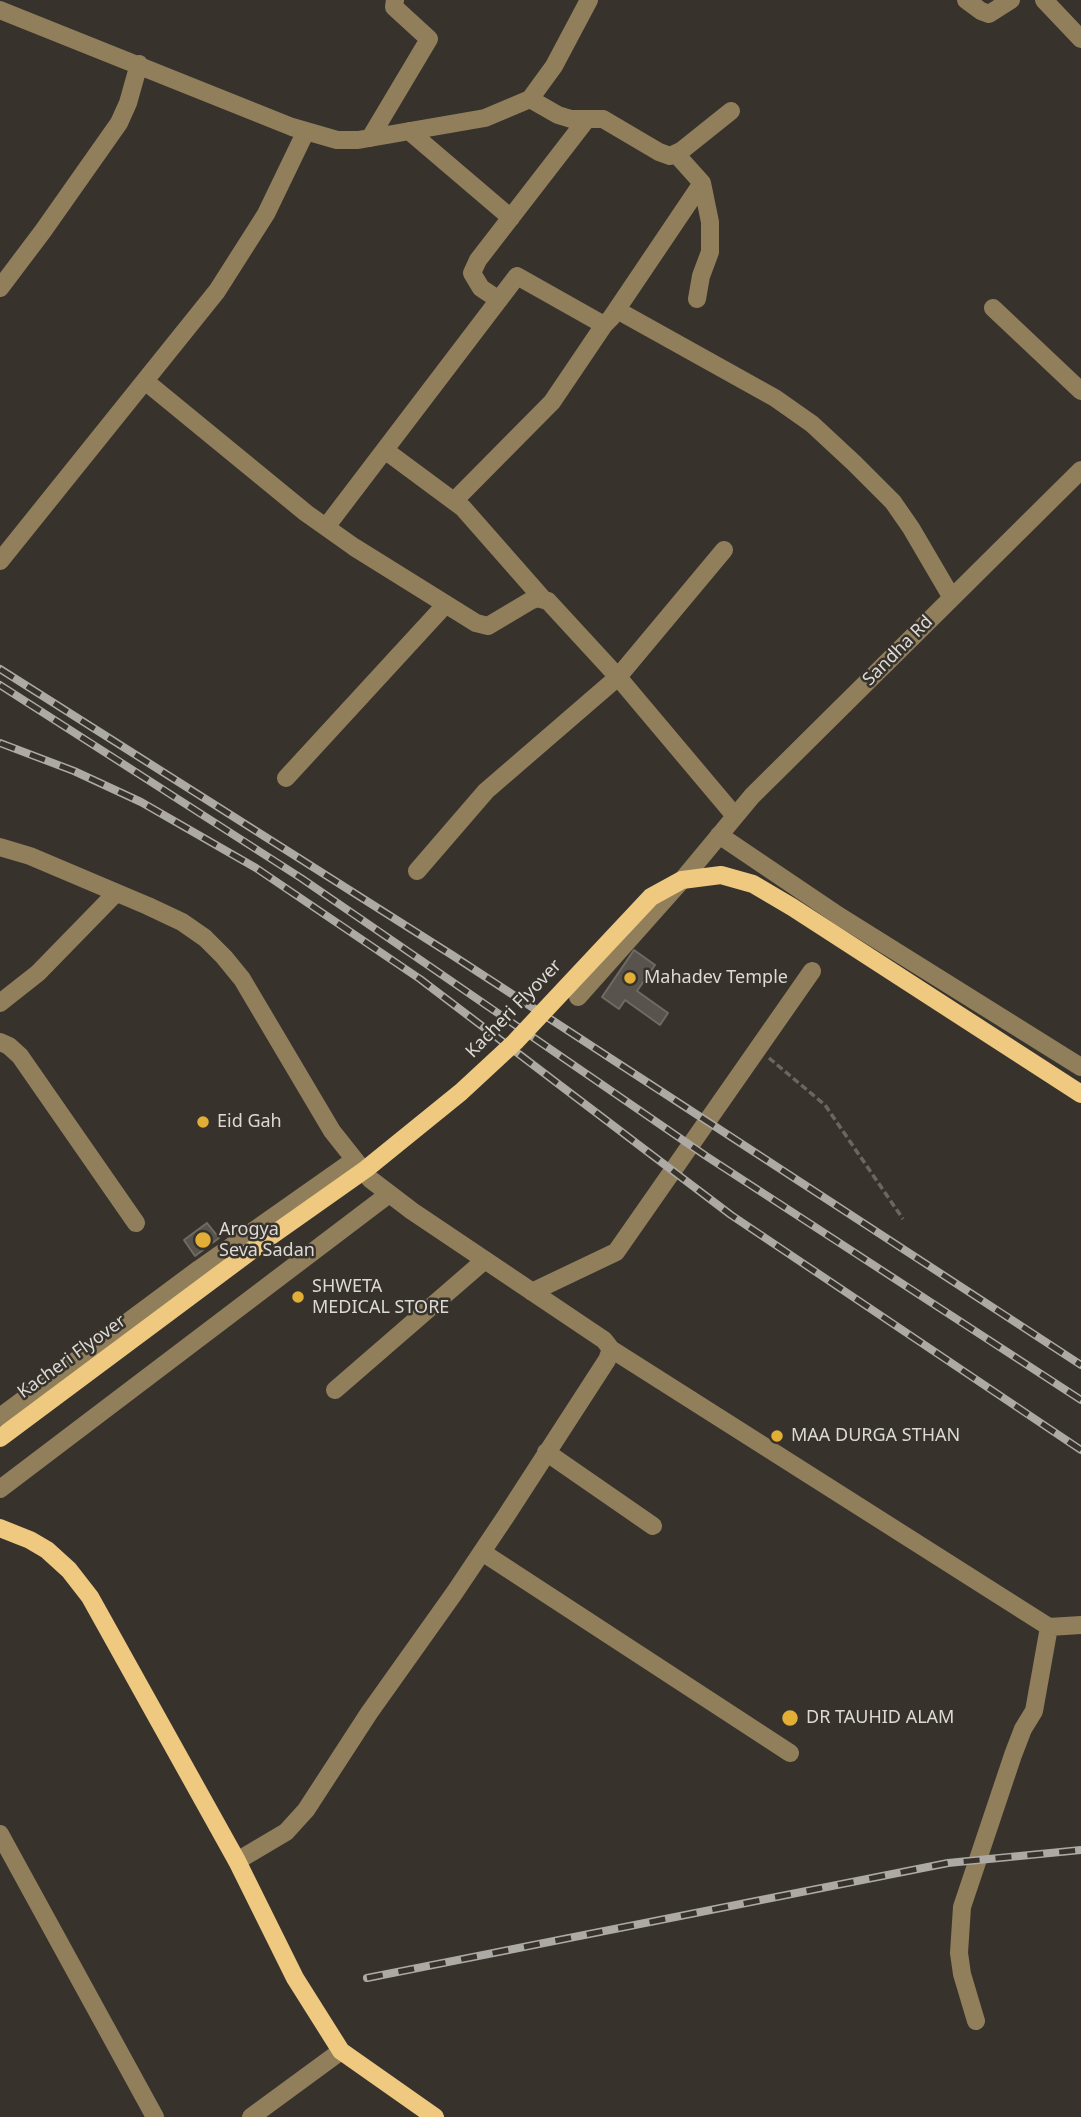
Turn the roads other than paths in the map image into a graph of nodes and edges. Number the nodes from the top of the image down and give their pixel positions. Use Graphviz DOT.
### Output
graph roads {
  1 [pos="395,0"];
  2 [pos="589,0"];
  3 [pos="967,0"];
  4 [pos="1011,0"];
  5 [pos="1044,0"];
  6 [pos="0,9"];
  7 [pos="1081,39"];
  8 [pos="139,64"];
  9 [pos="530,99"];
  10 [pos="731,111"];
  11 [pos="587,119"];
  12 [pos="306,131"];
  13 [pos="409,131"];
  14 [pos="370,138"];
  15 [pos="676,154"];
  16 [pos="702,183"];
  17 [pos="510,218"];
  18 [pos="0,288"];
  19 [pos="697,299"];
  20 [pos="499,300"];
  21 [pos="993,308"];
  22 [pos="617,310"];
  23 [pos="604,325"];
  24 [pos="145,381"];
  25 [pos="1081,391"];
  26 [pos="386,451"];
  27 [pos="1081,470"];
  28 [pos="454,501"];
  29 [pos="326,527"];
  30 [pos="724,550"];
  31 [pos="0,561"];
  32 [pos="543,598"];
  33 [pos="952,598"];
  34 [pos="446,604"];
  35 [pos="618,677"];
  36 [pos="286,778"];
  37 [pos="735,816"];
  38 [pos="719,835"];
  39 [pos="0,847"];
  40 [pos="417,871"];
  41 [pos="116,892"];
  42 [pos="812,971"];
  43 [pos="578,997"];
  44 [pos="5,1001"];
  45 [pos="0,1042"];
  46 [pos="1081,1067"];
  47 [pos="1081,1094"];
  48 [pos="354,1160"];
  49 [pos="389,1194"];
  50 [pos="136,1223"];
  51 [pos="485,1260"];
  52 [pos="532,1292"];
  53 [pos="611,1349"];
  54 [pos="335,1390"];
  55 [pos="0,1417"];
  56 [pos="0,1438"];
  57 [pos="546,1452"];
  58 [pos="0,1489"];
  59 [pos="653,1526"];
  60 [pos="0,1528"];
  61 [pos="482,1552"];
  62 [pos="1081,1625"];
  63 [pos="1049,1627"];
  64 [pos="790,1753"];
  65 [pos="0,1834"];
  66 [pos="237,1861"];
  67 [pos="976,2021"];
  68 [pos="341,2051"];
  69 [pos="257,2112"];
  70 [pos="155,2117"];
  71 [pos="435,2117"];
  1 -- 14 [label="street"];
  2 -- 9 [label="street"];
  3 -- 4 [label="street"];
  5 -- 7 [label="street"];
  6 -- 8 [label="street"];
  8 -- 12 [label="street"];
  8 -- 18 [label="street"];
  9 -- 11 [label="street"];
  9 -- 13 [label="street"];
  10 -- 15 [label="street"];
  11 -- 15 [label="street"];
  11 -- 17 [label="street"];
  12 -- 14 [label="street"];
  12 -- 24 [label="street"];
  13 -- 14 [label="street"];
  13 -- 17 [label="street"];
  15 -- 16 [label="street"];
  16 -- 19 [label="street"];
  16 -- 22 [label="street"];
  17 -- 20 [label="street"];
  20 -- 23 [label="street"];
  20 -- 26 [label="street"];
  21 -- 25 [label="street"];
  22 -- 23 [label="street"];
  22 -- 33 [label="street"];
  23 -- 28 [label="street"];
  24 -- 29 [label="street"];
  24 -- 31 [label="street"];
  26 -- 28 [label="street"];
  26 -- 29 [label="street"];
  27 -- 33 [label="street, Sandha Rd"];
  28 -- 32 [label="street"];
  29 -- 34 [label="street"];
  30 -- 35 [label="street"];
  32 -- 34 [label="street"];
  32 -- 35 [label="street"];
  33 -- 37 [label="street, Sandha Rd"];
  34 -- 36 [label="street"];
  35 -- 37 [label="street"];
  35 -- 40 [label="street"];
  37 -- 38 [label="street, Sandha Rd"];
  38 -- 43 [label="street, Sandha Rd"];
  38 -- 46 [label="street"];
  39 -- 41 [label="street"];
  41 -- 44 [label="street"];
  41 -- 48 [label="street"];
  42 -- 52 [label="street"];
  45 -- 50 [label="street"];
  47 -- 56 [label="main road, Kacheri Flyover, bridge"];
  48 -- 49 [label="street"];
  48 -- 55 [label="street"];
  49 -- 51 [label="street"];
  49 -- 58 [label="street"];
  51 -- 52 [label="street"];
  51 -- 54 [label="street"];
  52 -- 53 [label="street"];
  53 -- 57 [label="street"];
  53 -- 63 [label="street"];
  57 -- 59 [label="street"];
  57 -- 61 [label="street"];
  60 -- 66 [label="main road"];
  61 -- 64 [label="street"];
  61 -- 66 [label="street"];
  62 -- 63 [label="street"];
  63 -- 67 [label="street"];
  65 -- 70 [label="street"];
  66 -- 68 [label="main road"];
  68 -- 69 [label="street"];
  68 -- 71 [label="main road"];
}
